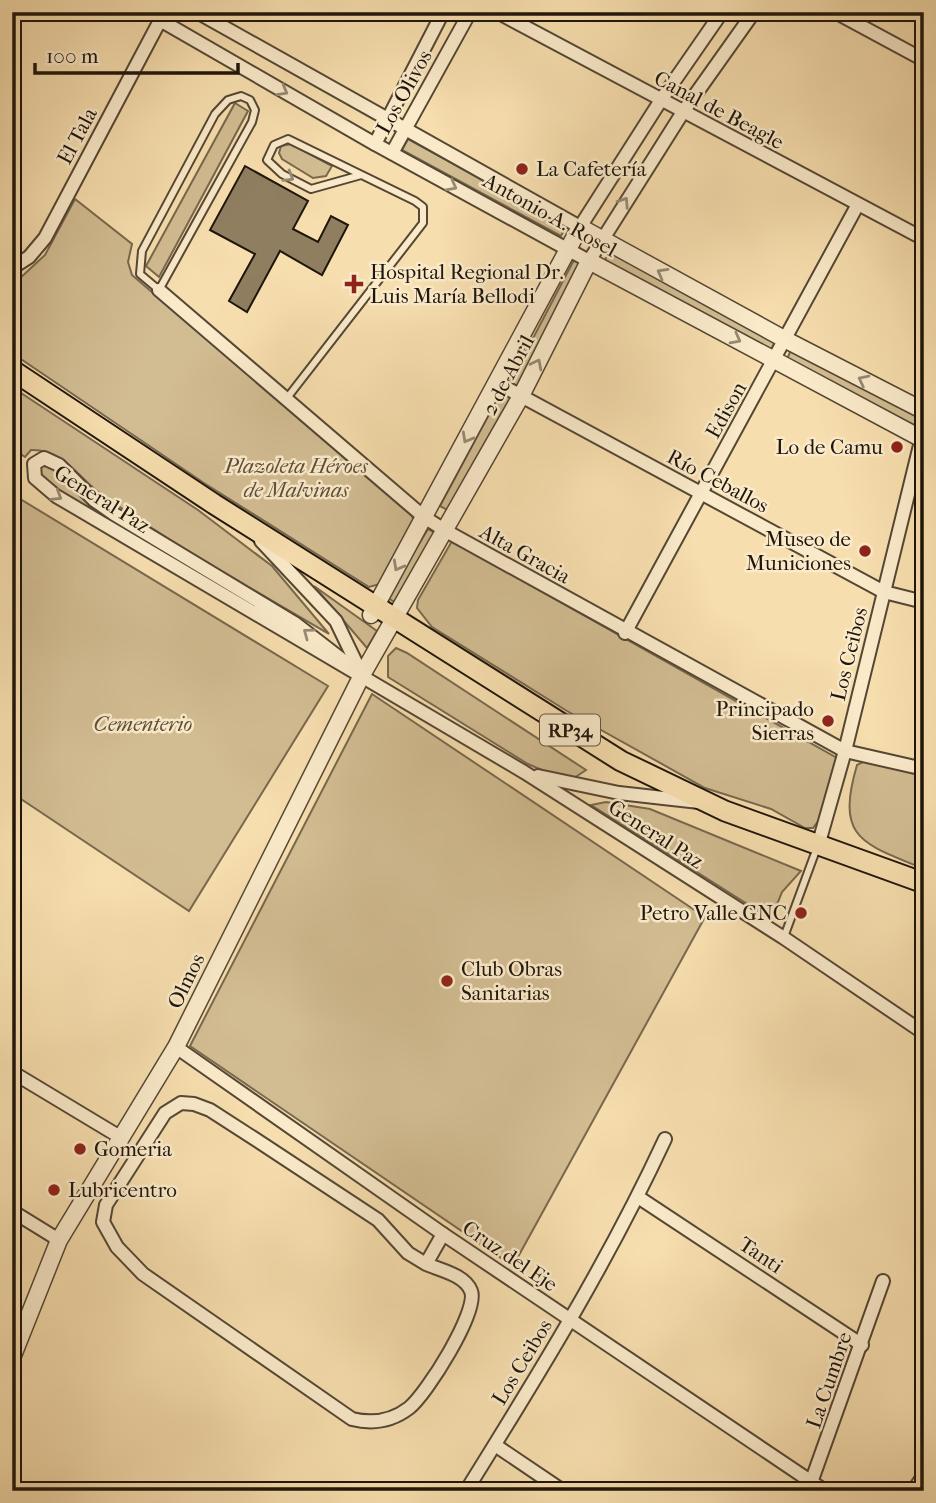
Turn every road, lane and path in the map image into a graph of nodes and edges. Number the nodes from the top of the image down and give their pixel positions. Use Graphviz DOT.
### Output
graph roads {
  1 [pos="197,12"];
  2 [pos="443,12"];
  3 [pos="470,12"];
  4 [pos="497,12"];
  5 [pos="722,12"];
  6 [pos="754,12"];
  7 [pos="835,12"];
  8 [pos="162,16"];
  9 [pos="924,60"];
  10 [pos="661,100"];
  11 [pos="683,112"];
  12 [pos="387,121"];
  13 [pos="405,130"];
  14 [pos="374,144"];
  15 [pos="392,153"];
  16 [pos="361,175"];
  17 [pos="857,206"];
  18 [pos="580,227"];
  19 [pos="601,239"];
  20 [pos="924,239"];
  21 [pos="569,249"];
  22 [pos="589,261"];
  23 [pos="12,268"];
  24 [pos="159,289"];
  25 [pos="786,340"];
  26 [pos="775,360"];
  27 [pos="12,370"];
  28 [pos="497,383"];
  29 [pos="521,396"];
  30 [pos="287,398"];
  31 [pos="924,411"];
  32 [pos="922,436"];
  33 [pos="702,494"];
  34 [pos="424,517"];
  35 [pos="244,523"];
  36 [pos="446,531"];
  37 [pos="884,592"];
  38 [pos="924,602"];
  39 [pos="373,611"];
  40 [pos="391,622"];
  41 [pos="625,633"];
  42 [pos="362,674"];
  43 [pos="845,751"];
  44 [pos="924,769"];
  45 [pos="524,772"];
  46 [pos="695,802"];
  47 [pos="817,849"];
  48 [pos="924,883"];
  49 [pos="924,893"];
  50 [pos="784,939"];
  51 [pos="924,1033"];
  52 [pos="177,1047"];
  53 [pos="12,1072"];
  54 [pos="120,1137"];
  55 [pos="665,1139"];
  56 [pos="638,1197"];
  57 [pos="12,1211"];
  58 [pos="443,1234"];
  59 [pos="59,1240"];
  60 [pos="426,1264"];
  61 [pos="883,1281"];
  62 [pos="570,1319"];
  63 [pos="862,1346"];
  64 [pos="12,1357"];
  65 [pos="495,1445"];
  66 [pos="924,1475"];
  67 [pos="810,1487"];
  68 [pos="466,1491"];
  69 [pos="563,1491"];
  70 [pos="825,1491"];
  71 [pos="913,1491"];
  1 -- 12 [label="street, Antonio A. Rosel"];
  2 -- 12 [label="street, Los Olivos"];
  3 -- 13 [label="street, Los Olivos"];
  4 -- 10 [label="street, Canal de Beagle"];
  5 -- 10 [label="street, 2 de Abril"];
  6 -- 11 [label="street, 2 de Abril"];
  7 -- 9 [label="street"];
  8 -- 14 [label="street, Antonio A. Rosel, one-way"];
  8 -- 23 [label="street, El Tala"];
  10 -- 11 [label="street, Canal de Beagle"];
  10 -- 18 [label="street, 2 de Abril"];
  11 -- 17 [label="street, Canal de Beagle"];
  19 -- 11 [label="street, 2 de Abril, one-way"];
  12 -- 13 [label="street, Antonio A. Rosel"];
  12 -- 14 [label="street, Los Olivos"];
  13 -- 15 [label="street, Los Olivos"];
  13 -- 18 [label="street, Antonio A. Rosel"];
  14 -- 15 [label="street, Antonio A. Rosel"];
  15 -- 21 [label="street, Antonio A. Rosel, one-way"];
  16 -- 16 [label="lane, one-way"];
  16 -- 30 [label="lane"];
  17 -- 20 [label="street, Canal de Beagle"];
  17 -- 25 [label="street, Edison"];
  18 -- 19 [label="street, Antonio A. Rosel"];
  18 -- 21 [label="street, 2 de Abril"];
  19 -- 22 [label="street, 2 de Abril"];
  25 -- 19 [label="street, Antonio A. Rosel, one-way"];
  21 -- 22 [label="street, Antonio A. Rosel"];
  21 -- 28 [label="street, 2 de Abril"];
  22 -- 26 [label="street, Antonio A. Rosel, one-way"];
  29 -- 22 [label="street, 2 de Abril, one-way"];
  24 -- 24 [label="lane"];
  24 -- 30 [label="street, Alta Gracia"];
  25 -- 26 [label="street, Edison"];
  31 -- 25 [label="street, Antonio A. Rosel, one-way"];
  26 -- 32 [label="street, Antonio A. Rosel"];
  26 -- 33 [label="street, Edison"];
  27 -- 35 [label="main road, RP34"];
  28 -- 29 [label="street, Río Ceballos"];
  28 -- 34 [label="street, 2 de Abril, one-way"];
  29 -- 33 [label="street, Río Ceballos"];
  29 -- 36 [label="street, 2 de Abril"];
  30 -- 34 [label="street, Alta Gracia"];
  32 -- 37 [label="street, Los Ceibos"];
  33 -- 37 [label="street, Río Ceballos"];
  33 -- 41 [label="street, Edison"];
  34 -- 36 [label="street, Alta Gracia"];
  34 -- 39 [label="street, 2 de Abril, one-way"];
  35 -- 39 [label="main road, RP34"];
  35 -- 42 [label="street"];
  36 -- 40 [label="street, 2 de Abril"];
  36 -- 41 [label="street, Alta Gracia"];
  37 -- 38 [label="street, Río Ceballos"];
  37 -- 43 [label="street, Los Ceibos"];
  39 -- 40 [label="main road, RP34"];
  40 -- 42 [label="street, Olmos"];
  40 -- 46 [label="main road, RP34"];
  41 -- 43 [label="street, Alta Gracia"];
  42 -- 42 [label="street, General Paz, one-way"];
  42 -- 45 [label="street, General Paz"];
  42 -- 52 [label="street, Olmos"];
  43 -- 44 [label="street, Alta Gracia"];
  43 -- 47 [label="street, Los Ceibos"];
  45 -- 46 [label="street"];
  45 -- 50 [label="street, General Paz"];
  46 -- 47 [label="main road, RP34"];
  47 -- 48 [label="main road, RP34"];
  47 -- 49 [label="main road, RP34"];
  47 -- 50 [label="lane"];
  50 -- 51 [label="street, General Paz"];
  52 -- 54 [label="street, Olmos"];
  52 -- 58 [label="street, Cruz del Eje"];
  53 -- 54 [label="street"];
  54 -- 59 [label="street, Olmos"];
  55 -- 56 [label="street, Los Ceibos"];
  56 -- 62 [label="street, Los Ceibos"];
  56 -- 63 [label="street, Tanti"];
  57 -- 59 [label="street"];
  58 -- 60 [label="street"];
  58 -- 62 [label="street, Cruz del Eje"];
  59 -- 64 [label="street, Olmos"];
  60 -- 60 [label="street"];
  61 -- 63 [label="street, La Cumbre"];
  62 -- 65 [label="street, Los Ceibos"];
  62 -- 67 [label="street, Cruz del Eje"];
  63 -- 67 [label="street, La Cumbre"];
  65 -- 68 [label="street, Los Ceibos"];
  65 -- 69 [label="street"];
  66 -- 71 [label="street"];
  67 -- 70 [label="street, Cruz del Eje"];
}
